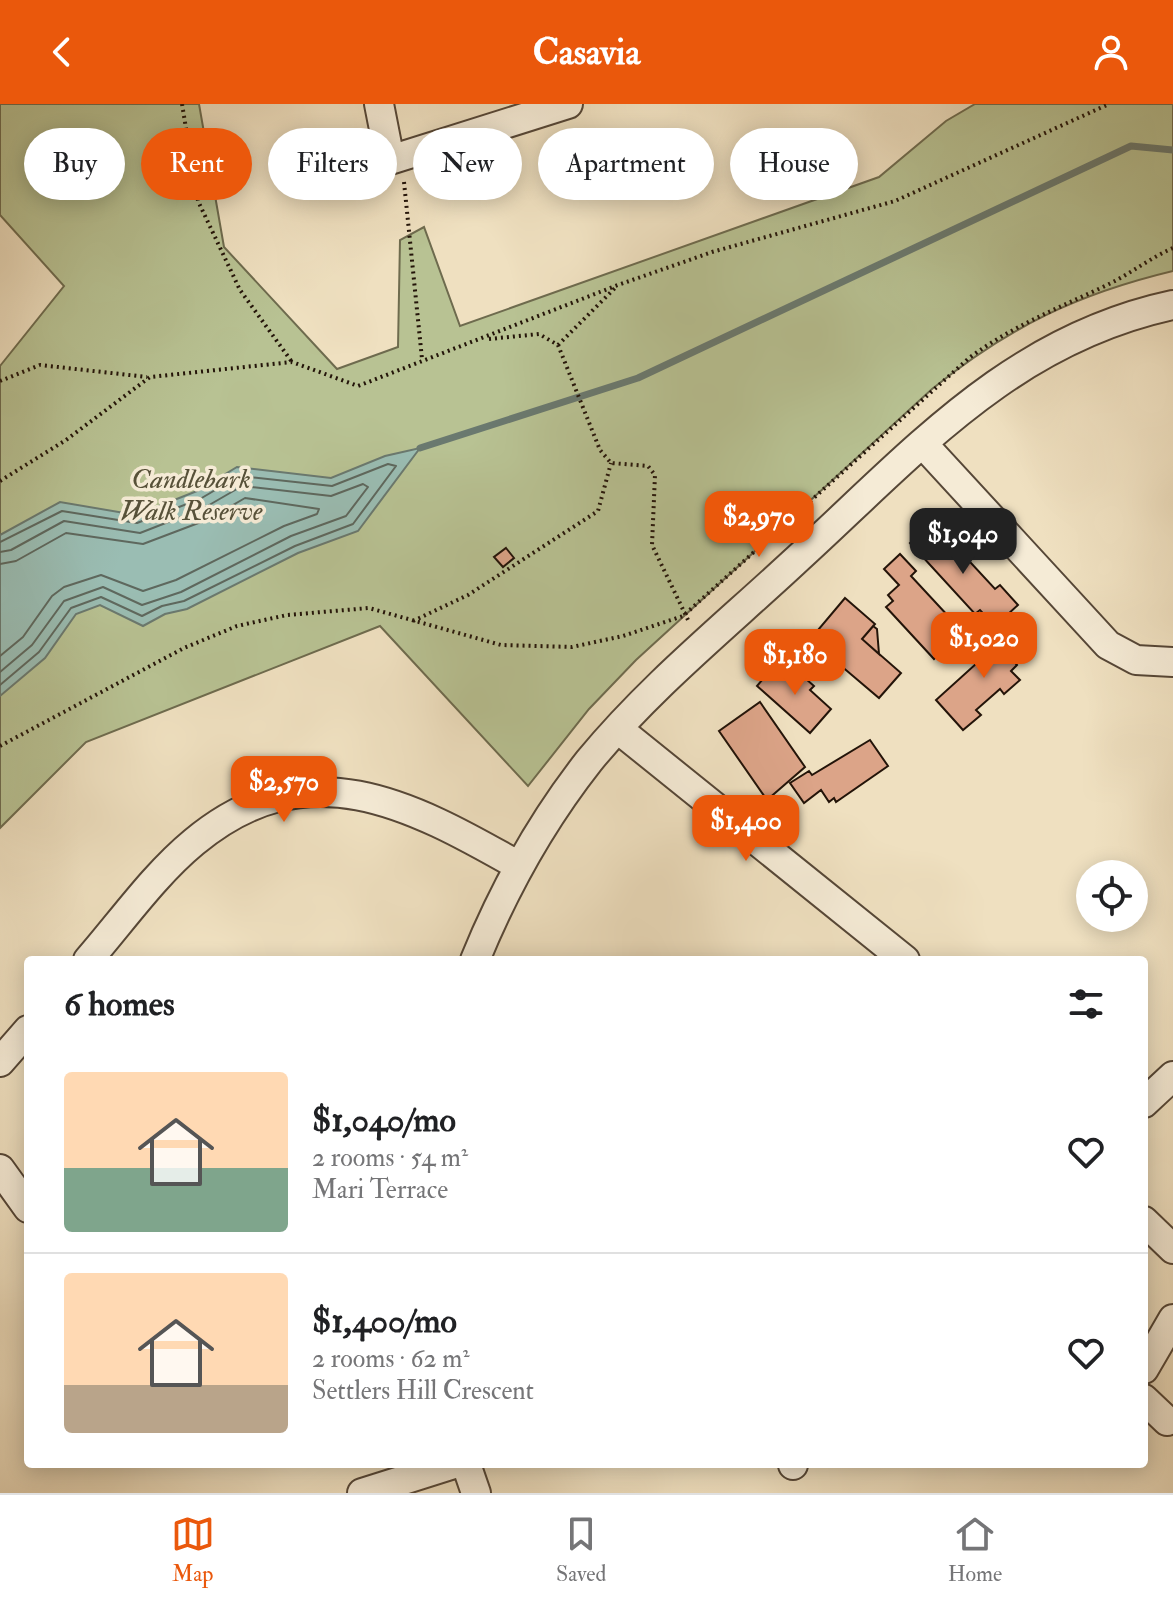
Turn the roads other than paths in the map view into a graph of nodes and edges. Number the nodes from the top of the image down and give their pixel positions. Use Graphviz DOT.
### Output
graph roads {
  1 [pos="379,104"];
  2 [pos="568,104"];
  3 [pos="1173,305"];
  4 [pos="923,444"];
  5 [pos="1173,662"];
  6 [pos="618,729"];
  7 [pos="519,866"];
  8 [pos="92,956"];
  9 [pos="477,956"];
  10 [pos="900,956"];
  11 [pos="24,1035"];
  12 [pos="0,1062"];
  13 [pos="1173,1076"];
  14 [pos="1148,1099"];
  15 [pos="0,1169"];
  16 [pos="24,1202"];
  17 [pos="1148,1225"];
  18 [pos="1173,1249"];
  19 [pos="1173,1319"];
  20 [pos="1148,1362"];
  21 [pos="1148,1403"];
  22 [pos="1167,1421"];
  23 [pos="441,1468"];
  24 [pos="467,1468"];
  25 [pos="362,1493"];
  26 [pos="476,1493"];
  1 -- 2 [label="street"];
  3 -- 4 [label="street"];
  4 -- 5 [label="street"];
  4 -- 6 [label="street"];
  6 -- 7 [label="street"];
  6 -- 10 [label="street"];
  7 -- 8 [label="street"];
  7 -- 9 [label="street"];
  11 -- 12 [label="street"];
  13 -- 14 [label="street"];
  15 -- 16 [label="street"];
  17 -- 18 [label="street"];
  19 -- 20 [label="street"];
  21 -- 22 [label="street"];
  23 -- 25 [label="street"];
  24 -- 26 [label="street"];
}
